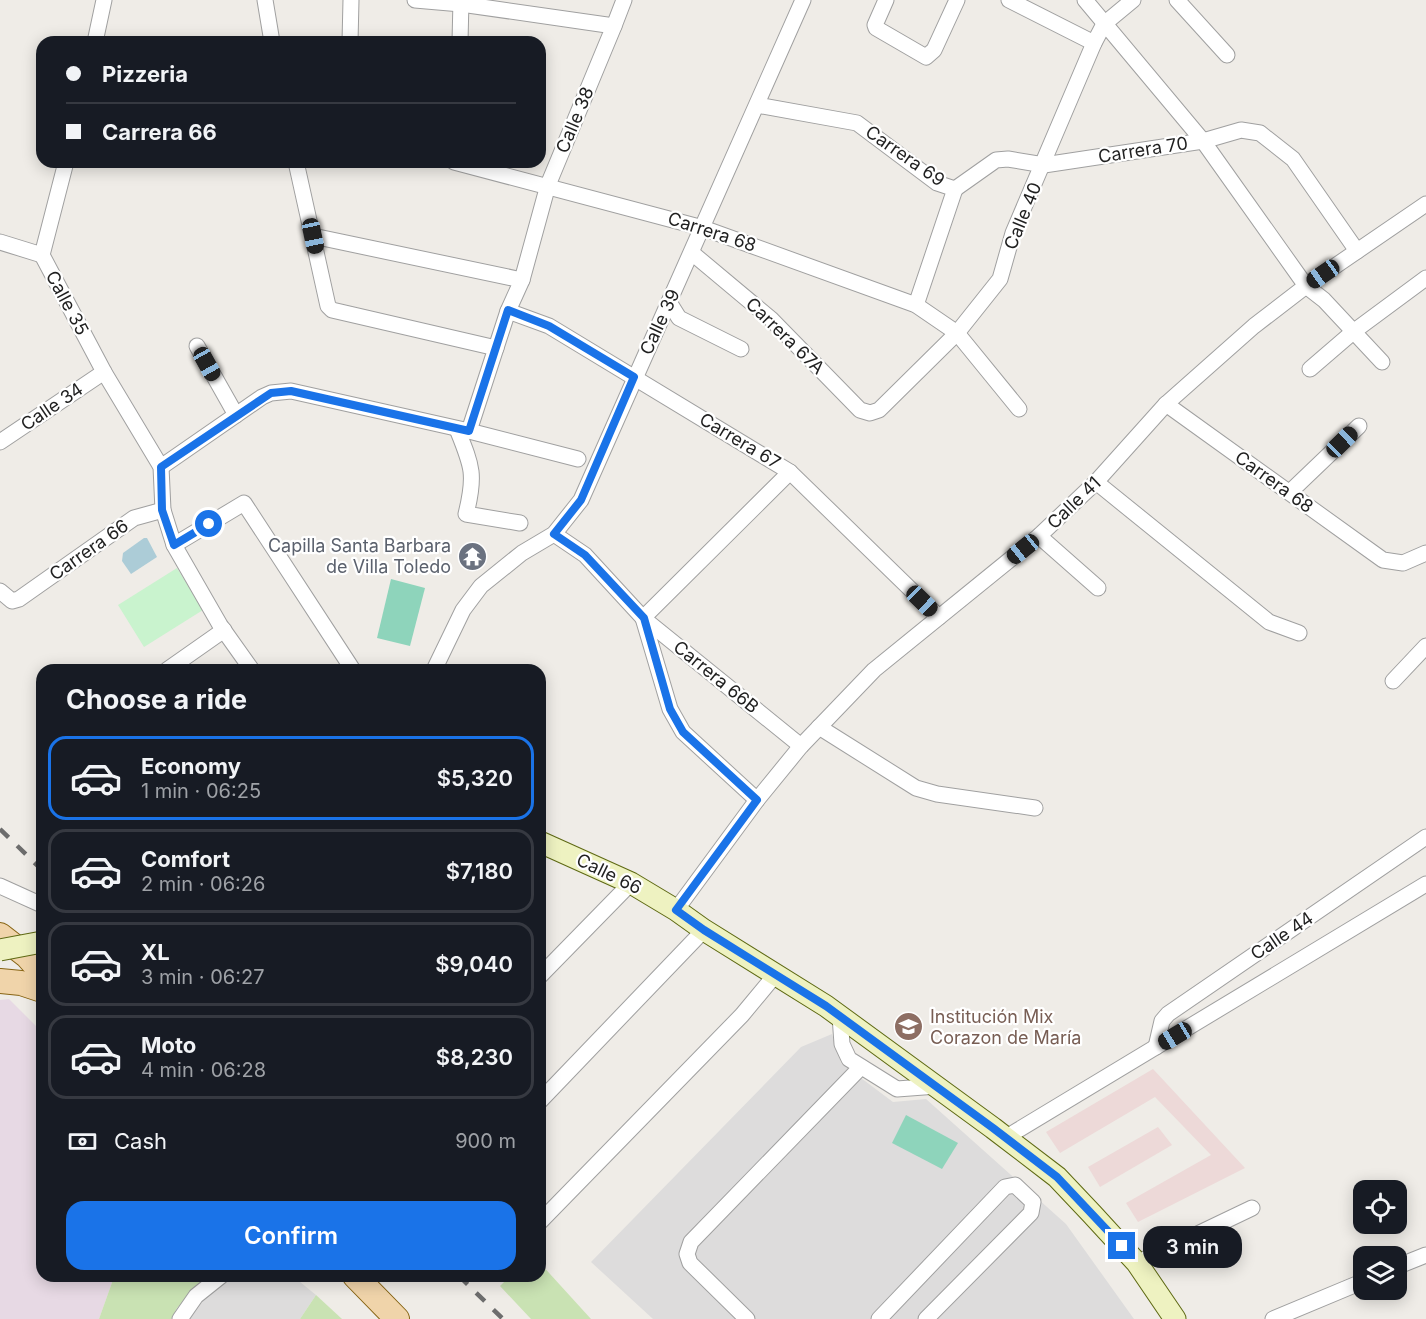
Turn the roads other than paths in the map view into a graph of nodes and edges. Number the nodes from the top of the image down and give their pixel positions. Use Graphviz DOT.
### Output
graph roads {
  1 [pos="104,0"];
  2 [pos="265,0"];
  3 [pos="351,0"];
  4 [pos="415,0"];
  5 [pos="624,0"];
  6 [pos="803,0"];
  7 [pos="886,0"];
  8 [pos="957,0"];
  9 [pos="1009,0"];
  10 [pos="1085,0"];
  11 [pos="1133,0"];
  12 [pos="1177,0"];
  13 [pos="461,2"];
  14 [pos="1104,24"];
  15 [pos="614,26"];
  16 [pos="96,36"];
  17 [pos="271,36"];
  18 [pos="350,36"];
  19 [pos="460,36"];
  20 [pos="1094,43"];
  21 [pos="1227,55"];
  22 [pos="757,105"];
  23 [pos="1203,141"];
  24 [pos="1044,165"];
  25 [pos="64,168"];
  26 [pos="297,168"];
  27 [pos="481,168"];
  28 [pos="548,185"];
  29 [pos="955,189"];
  30 [pos="1426,204"];
  31 [pos="703,228"];
  32 [pos="313,236"];
  33 [pos="0,242"];
  34 [pos="1357,251"];
  35 [pos="692,253"];
  36 [pos="42,255"];
  37 [pos="1426,278"];
  38 [pos="522,280"];
  39 [pos="1306,286"];
  40 [pos="669,302"];
  41 [pos="916,305"];
  42 [pos="508,310"];
  43 [pos="1353,332"];
  44 [pos="957,333"];
  45 [pos="197,346"];
  46 [pos="496,348"];
  47 [pos="741,349"];
  48 [pos="1382,362"];
  49 [pos="1310,369"];
  50 [pos="104,372"];
  51 [pos="634,377"];
  52 [pos="1166,404"];
  53 [pos="1019,409"];
  54 [pos="879,410"];
  55 [pos="236,415"];
  56 [pos="1359,426"];
  57 [pos="463,430"];
  58 [pos="0,442"];
  59 [pos="578,459"];
  60 [pos="161,467"];
  61 [pos="790,471"];
  62 [pos="1096,482"];
  63 [pos="1290,492"];
  64 [pos="162,510"];
  65 [pos="520,523"];
  66 [pos="554,534"];
  67 [pos="1039,536"];
  68 [pos="174,545"];
  69 [pos="1426,553"];
  70 [pos="1098,588"];
  71 [pos="0,591"];
  72 [pos="939,617"];
  73 [pos="644,618"];
  74 [pos="224,630"];
  75 [pos="1299,633"];
  76 [pos="1426,646"];
  77 [pos="176,664"];
  78 [pos="248,664"];
  79 [pos="349,664"];
  80 [pos="437,664"];
  81 [pos="1393,681"];
  82 [pos="819,727"];
  83 [pos="801,746"];
  84 [pos="757,800"];
  85 [pos="1035,808"];
  86 [pos="1426,837"];
  87 [pos="546,849"];
  88 [pos="631,883"];
  89 [pos="1426,884"];
  90 [pos="0,886"];
  91 [pos="36,902"];
  92 [pos="676,910"];
  93 [pos="704,930"];
  94 [pos="0,935"];
  95 [pos="36,943"];
  96 [pos="0,950"];
  97 [pos="36,966"];
  98 [pos="546,970"];
  99 [pos="776,974"];
  100 [pos="0,981"];
  101 [pos="36,988"];
  102 [pos="840,1016"];
  103 [pos="1156,1047"];
  104 [pos="861,1067"];
  105 [pos="937,1086"];
  106 [pos="546,1095"];
  107 [pos="1005,1138"];
  108 [pos="1252,1208"];
  109 [pos="546,1216"];
  110 [pos="1426,1255"];
  111 [pos="1137,1263"];
  112 [pos="1407,1263"];
  113 [pos="214,1282"];
  114 [pos="361,1282"];
  115 [pos="1353,1286"];
  116 [pos="180,1319"];
  117 [pos="397,1319"];
  118 [pos="747,1319"];
  119 [pos="879,1319"];
  120 [pos="926,1319"];
  121 [pos="1175,1319"];
  122 [pos="1273,1319"];
  1 -- 16 [label="street"];
  2 -- 17 [label="street"];
  3 -- 18 [label="street"];
  4 -- 13 [label="street"];
  5 -- 15 [label="street, Calle 38"];
  6 -- 22 [label="street, Calle 39"];
  7 -- 8 [label="street"];
  9 -- 20 [label="street"];
  10 -- 14 [label="street"];
  11 -- 14 [label="street, Calle 40"];
  12 -- 21 [label="street"];
  13 -- 15 [label="street"];
  13 -- 19 [label="street"];
  14 -- 20 [label="street, Calle 40"];
  14 -- 23 [label="street"];
  15 -- 28 [label="street, Calle 38"];
  20 -- 24 [label="street, Calle 40"];
  22 -- 29 [label="street, Carrera 69"];
  22 -- 31 [label="street, Calle 39"];
  23 -- 24 [label="street, Carrera 70"];
  23 -- 34 [label="street, Carrera 70"];
  23 -- 39 [label="street"];
  24 -- 29 [label="street, Carrera 69"];
  24 -- 44 [label="street, Calle 40"];
  25 -- 36 [label="street, Calle 35"];
  26 -- 32 [label="street"];
  27 -- 28 [label="street, Carrera 68"];
  28 -- 31 [label="street, Carrera 68"];
  28 -- 38 [label="street, Calle 38"];
  29 -- 41 [label="street"];
  30 -- 34 [label="street, Calle 41"];
  31 -- 35 [label="street, Calle 39"];
  31 -- 41 [label="street, Carrera 68"];
  32 -- 38 [label="street"];
  32 -- 46 [label="street"];
  33 -- 36 [label="street"];
  34 -- 39 [label="street, Calle 41"];
  35 -- 40 [label="street, Calle 39"];
  35 -- 54 [label="street, Carrera 67A"];
  36 -- 50 [label="street, Calle 35"];
  37 -- 43 [label="street"];
  38 -- 42 [label="street, Calle 38"];
  39 -- 43 [label="street"];
  39 -- 52 [label="street, Calle 41"];
  40 -- 47 [label="street"];
  40 -- 51 [label="street, Calle 39"];
  41 -- 44 [label="street, Carrera 68"];
  42 -- 46 [label="street, Calle 38"];
  42 -- 51 [label="street, Carrera 67"];
  43 -- 48 [label="street"];
  43 -- 49 [label="street"];
  44 -- 53 [label="street, Carrera 68"];
  44 -- 54 [label="street, Calle 40"];
  45 -- 55 [label="street"];
  46 -- 57 [label="street, Calle 38"];
  50 -- 58 [label="street, Calle 34"];
  50 -- 60 [label="street"];
  51 -- 61 [label="street, Carrera 67"];
  51 -- 66 [label="street, Calle 39"];
  52 -- 62 [label="street, Calle 41"];
  52 -- 63 [label="street, Carrera 68"];
  55 -- 57 [label="street"];
  55 -- 60 [label="street"];
  56 -- 63 [label="street"];
  57 -- 59 [label="street"];
  57 -- 65 [label="street"];
  60 -- 64 [label="street"];
  61 -- 72 [label="street, Carrera 67"];
  61 -- 73 [label="street"];
  62 -- 67 [label="street, Calle 41"];
  62 -- 75 [label="street"];
  63 -- 69 [label="street, Carrera 68"];
  64 -- 68 [label="street"];
  64 -- 71 [label="street, Carrera 66"];
  66 -- 73 [label="street, Carrera 66B"];
  66 -- 80 [label="street, Calle 39"];
  67 -- 70 [label="street"];
  67 -- 72 [label="street, Calle 41"];
  68 -- 74 [label="street"];
  68 -- 79 [label="street"];
  72 -- 82 [label="street, Calle 41"];
  73 -- 83 [label="street, Carrera 66B"];
  73 -- 84 [label="street"];
  74 -- 77 [label="street"];
  74 -- 78 [label="street"];
  76 -- 81 [label="street"];
  82 -- 83 [label="street, Calle 41"];
  82 -- 85 [label="street"];
  83 -- 84 [label="street, Calle 41"];
  84 -- 92 [label="street, Calle 41"];
  86 -- 103 [label="street, Calle 44"];
  87 -- 88 [label="street, Calle 66"];
  88 -- 92 [label="street, Calle 66"];
  88 -- 98 [label="street"];
  89 -- 103 [label="street"];
  90 -- 91 [label="street"];
  92 -- 93 [label="street"];
  93 -- 99 [label="street"];
  93 -- 106 [label="street"];
  94 -- 97 [label="main road"];
  95 -- 96 [label="street, bridge"];
  99 -- 102 [label="street"];
  99 -- 109 [label="street"];
  100 -- 101 [label="main road"];
  102 -- 104 [label="street"];
  102 -- 105 [label="street"];
  103 -- 107 [label="street"];
  104 -- 105 [label="street"];
  104 -- 118 [label="street"];
  105 -- 107 [label="street"];
  107 -- 111 [label="street"];
  108 -- 111 [label="street"];
  110 -- 112 [label="street"];
  111 -- 121 [label="street"];
  113 -- 116 [label="street"];
  114 -- 117 [label="main road"];
  115 -- 122 [label="street"];
  119 -- 120 [label="street"];
}
